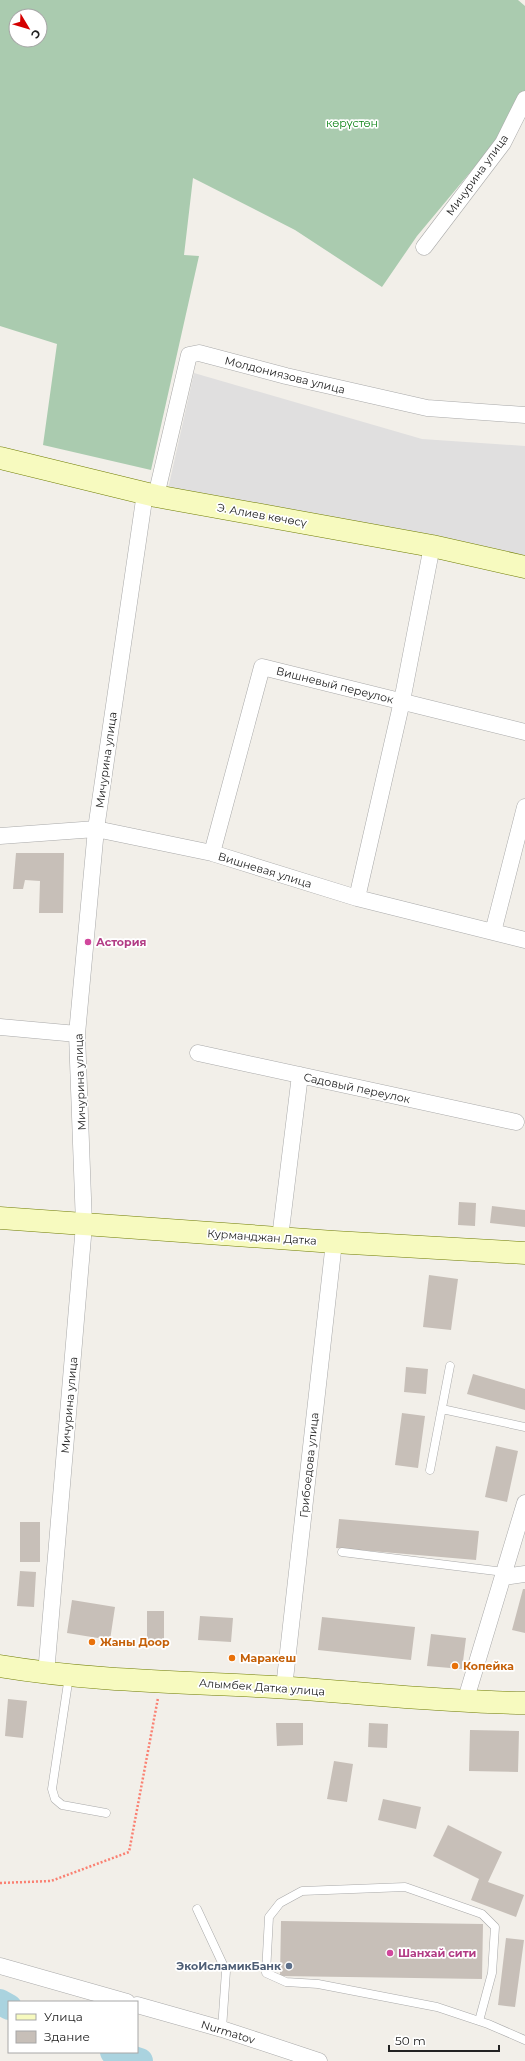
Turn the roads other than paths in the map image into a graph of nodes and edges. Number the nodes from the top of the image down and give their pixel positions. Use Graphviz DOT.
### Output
graph roads {
  1 [pos="525,99"];
  2 [pos="424,247"];
  3 [pos="525,415"];
  4 [pos="0,458"];
  5 [pos="150,495"];
  6 [pos="432,546"];
  7 [pos="525,567"];
  8 [pos="402,702"];
  9 [pos="525,732"];
  10 [pos="525,807"];
  11 [pos="96,829"];
  12 [pos="0,836"];
  13 [pos="212,853"];
  14 [pos="357,898"];
  15 [pos="494,932"];
  16 [pos="525,940"];
  17 [pos="0,1027"];
  18 [pos="78,1034"];
  19 [pos="198,1053"];
  20 [pos="300,1075"];
  21 [pos="516,1122"];
  22 [pos="0,1218"];
  23 [pos="84,1225"];
  24 [pos="280,1238"];
  25 [pos="334,1242"];
  26 [pos="525,1253"];
  27 [pos="450,1366"];
  28 [pos="442,1409"];
  29 [pos="525,1427"];
  30 [pos="430,1470"];
  31 [pos="525,1503"];
  32 [pos="342,1552"];
  33 [pos="504,1574"];
  34 [pos="525,1574"];
  35 [pos="0,1666"];
  36 [pos="46,1674"];
  37 [pos="70,1675"];
  38 [pos="284,1688"];
  39 [pos="465,1702"];
  40 [pos="525,1703"];
  41 [pos="106,1813"];
  42 [pos="197,1909"];
  43 [pos="0,1966"];
  44 [pos="122,2001"];
  45 [pos="138,2005"];
  46 [pos="480,2021"];
  47 [pos="222,2029"];
  48 [pos="525,2040"];
  49 [pos="319,2061"];
  1 -- 2 [label="street, Мичурина улица"];
  3 -- 5 [label="street, Молдониязова улица"];
  4 -- 5 [label="main road, Э. Алиев көчөсү"];
  5 -- 6 [label="main road, Э. Алиев көчөсү"];
  5 -- 11 [label="street, Мичурина улица"];
  6 -- 7 [label="main road, Э. Алиев көчөсү"];
  6 -- 8 [label="street"];
  8 -- 9 [label="street, Вишневый переулок"];
  8 -- 13 [label="street, Вишневый переулок"];
  8 -- 14 [label="street"];
  10 -- 15 [label="street"];
  11 -- 12 [label="street, Вишневая улица"];
  11 -- 13 [label="street, Вишневая улица"];
  11 -- 18 [label="street, Мичурина улица"];
  13 -- 14 [label="street, Вишневая улица"];
  14 -- 15 [label="street, Вишневая улица"];
  15 -- 16 [label="street, Вишневая улица"];
  17 -- 18 [label="street"];
  18 -- 23 [label="street, Мичурина улица"];
  19 -- 20 [label="street, Садовый переулок"];
  20 -- 21 [label="street, Садовый переулок"];
  20 -- 24 [label="street"];
  22 -- 23 [label="main road, Курманджан Датка"];
  23 -- 24 [label="main road, Курманджан Датка"];
  23 -- 36 [label="street, Мичурина улица"];
  24 -- 25 [label="main road, Курманджан Датка"];
  25 -- 26 [label="main road, Курманджан Датка"];
  25 -- 38 [label="street, Грибоедова улица"];
  27 -- 28 [label="lane"];
  28 -- 29 [label="lane"];
  28 -- 30 [label="lane"];
  31 -- 33 [label="street"];
  32 -- 33 [label="lane"];
  33 -- 34 [label="street"];
  33 -- 39 [label="street"];
  35 -- 36 [label="main road, Алымбек Датка улица"];
  36 -- 37 [label="main road, Алымбек Датка улица"];
  37 -- 38 [label="main road, Алымбек Датка улица"];
  37 -- 41 [label="lane"];
  38 -- 39 [label="main road, Алымбек Датка улица"];
  39 -- 40 [label="main road, Алымбек Датка улица"];
  42 -- 47 [label="lane"];
  43 -- 44 [label="street"];
  45 -- 47 [label="street, Nurmatov"];
  46 -- 46 [label="lane"];
  46 -- 48 [label="lane"];
  47 -- 49 [label="street, Nurmatov"];
}
